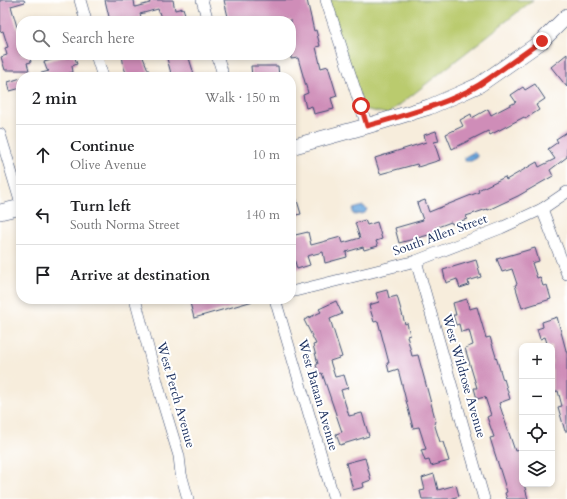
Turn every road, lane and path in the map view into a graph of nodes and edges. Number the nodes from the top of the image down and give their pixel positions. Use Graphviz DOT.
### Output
graph roads {
  1 [pos="80,0"];
  2 [pos="202,0"];
  3 [pos="326,0"];
  4 [pos="85,16"];
  5 [pos="207,16"];
  6 [pos="567,16"];
  7 [pos="98,60"];
  8 [pos="219,60"];
  9 [pos="222,71"];
  10 [pos="101,72"];
  11 [pos="367,126"];
  12 [pos="0,134"];
  13 [pos="296,146"];
  14 [pos="16,188"];
  15 [pos="567,192"];
  16 [pos="16,207"];
  17 [pos="542,209"];
  18 [pos="0,212"];
  19 [pos="416,261"];
  20 [pos="567,274"];
  21 [pos="296,291"];
  22 [pos="136,304"];
  23 [pos="276,304"];
  24 [pos="188,499"];
  25 [pos="334,499"];
  26 [pos="484,499"];
  1 -- 4 [label="street"];
  2 -- 5 [label="street"];
  3 -- 11 [label="street"];
  6 -- 11 [label="street"];
  7 -- 10 [label="street"];
  8 -- 9 [label="street"];
  11 -- 13 [label="street"];
  12 -- 14 [label="street"];
  15 -- 17 [label="street, South Allen Street"];
  16 -- 18 [label="street"];
  17 -- 19 [label="street, South Allen Street"];
  17 -- 20 [label="street"];
  19 -- 21 [label="street, South Allen Street"];
  19 -- 26 [label="street, West Wildrose Avenue"];
  22 -- 24 [label="street, West Perch Avenue"];
  23 -- 25 [label="street, West Bataan Avenue"];
}
